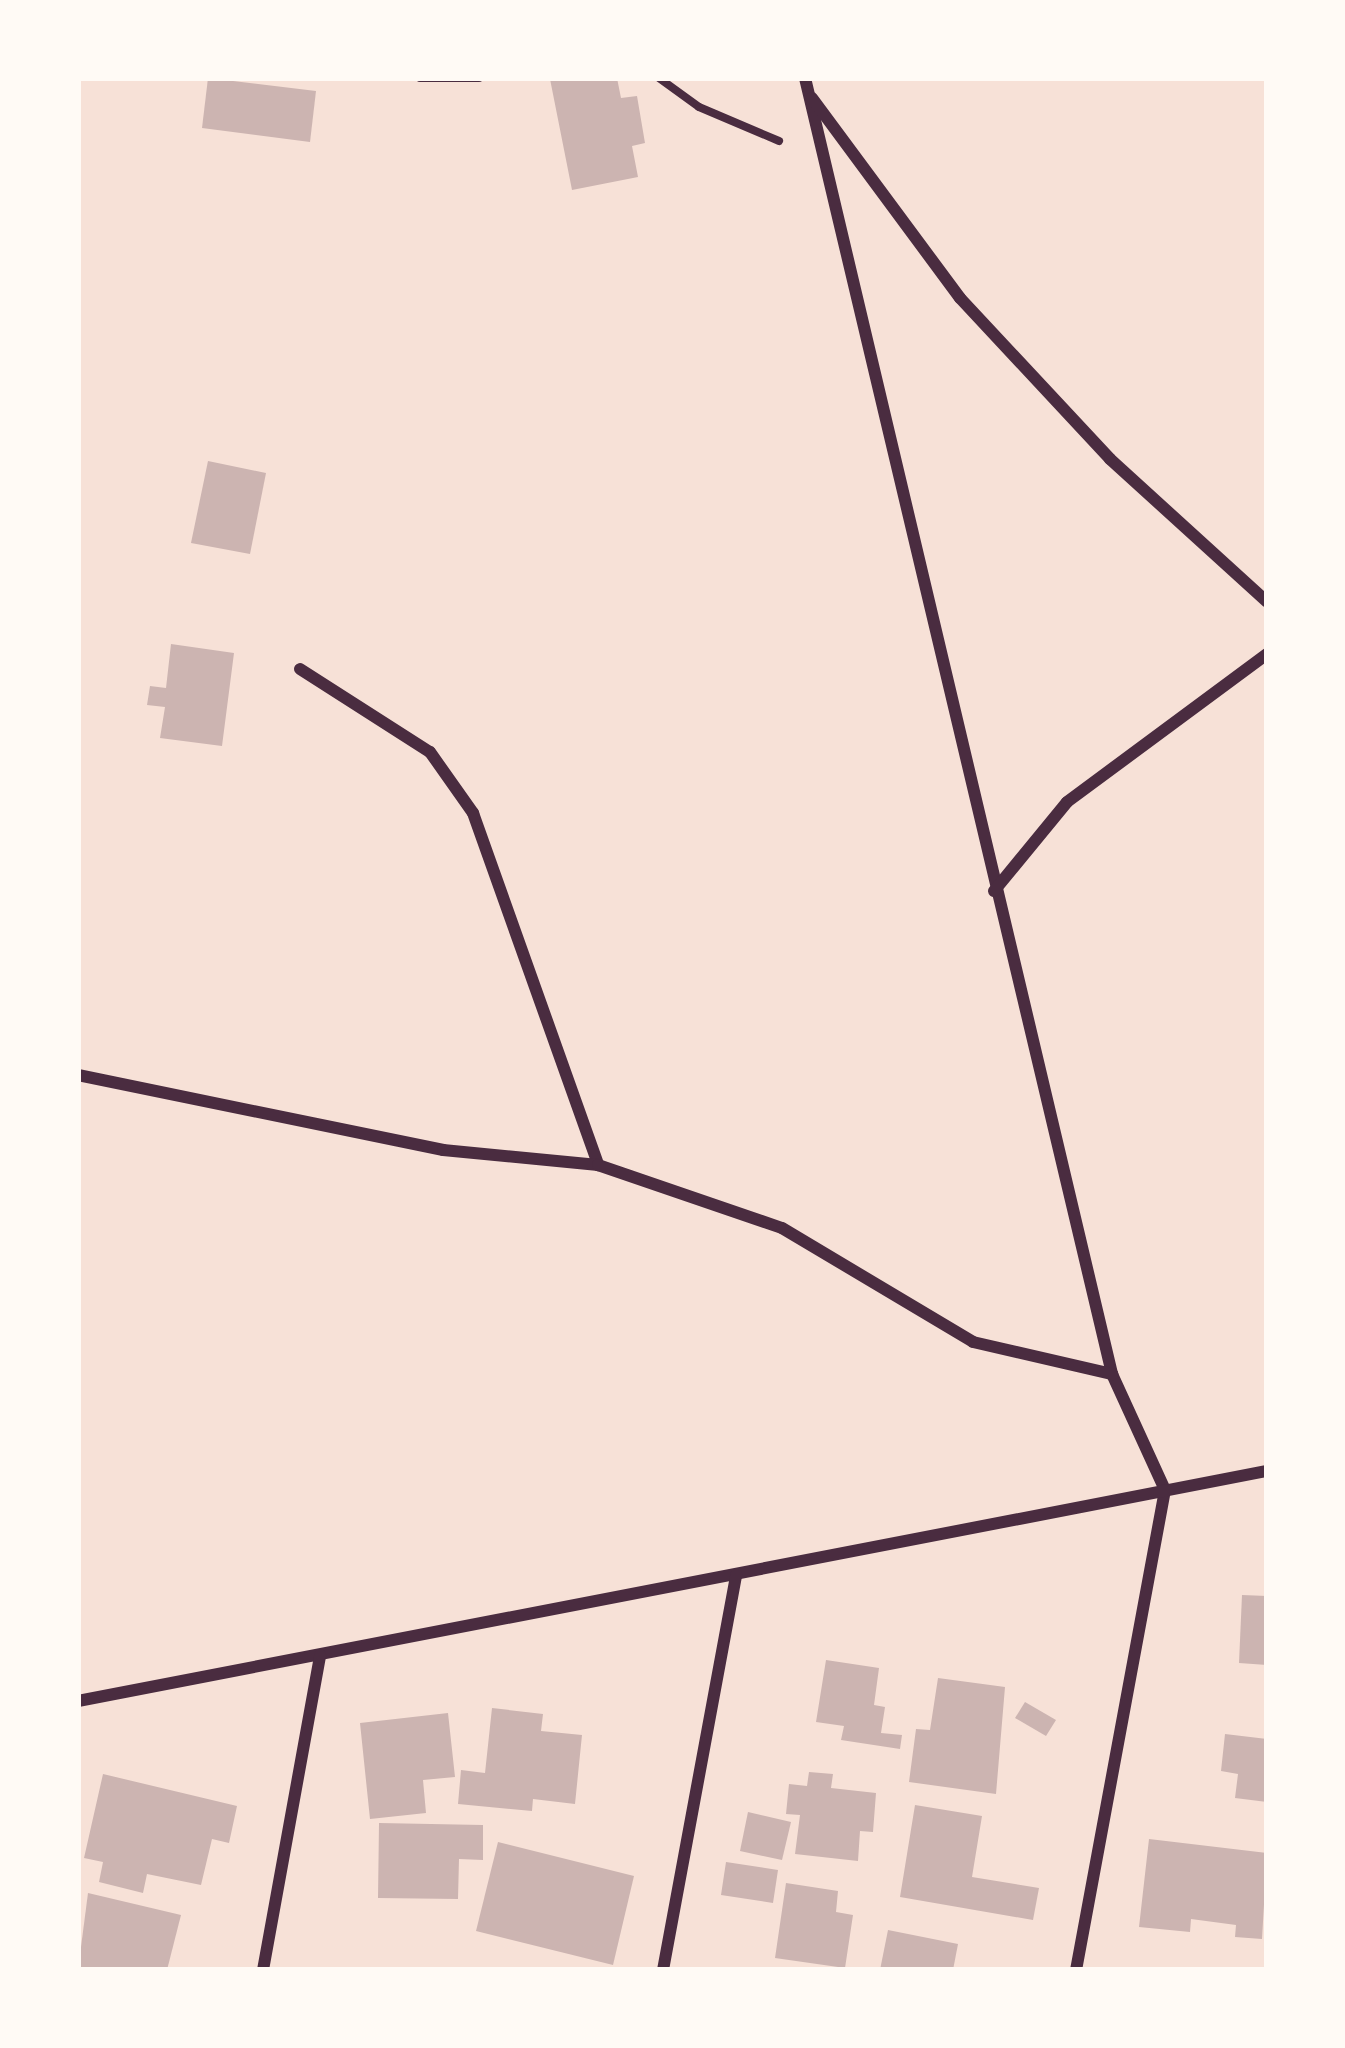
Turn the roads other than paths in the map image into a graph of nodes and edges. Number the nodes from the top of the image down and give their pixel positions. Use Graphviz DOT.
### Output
graph roads {
  1 [pos="806,85"];
  2 [pos="1267,602"];
  3 [pos="1267,654"];
  4 [pos="299,669"];
  5 [pos="994,891"];
  6 [pos="78,1075"];
  7 [pos="598,1165"];
  8 [pos="1112,1374"];
  9 [pos="1267,1471"];
  10 [pos="1165,1490"];
  11 [pos="736,1575"];
  12 [pos="320,1655"];
  13 [pos="78,1701"];
  14 [pos="263,1970"];
  15 [pos="664,1970"];
  16 [pos="1076,1970"];
  1 -- 2 [label="street"];
  1 -- 5 [label="street"];
  3 -- 5 [label="street"];
  4 -- 7 [label="street"];
  5 -- 8 [label="street"];
  6 -- 7 [label="street"];
  7 -- 8 [label="street"];
  8 -- 10 [label="street"];
  9 -- 10 [label="street"];
  10 -- 11 [label="street"];
  10 -- 16 [label="street"];
  11 -- 12 [label="street"];
  11 -- 15 [label="street"];
  12 -- 13 [label="street"];
  12 -- 14 [label="street"];
}
